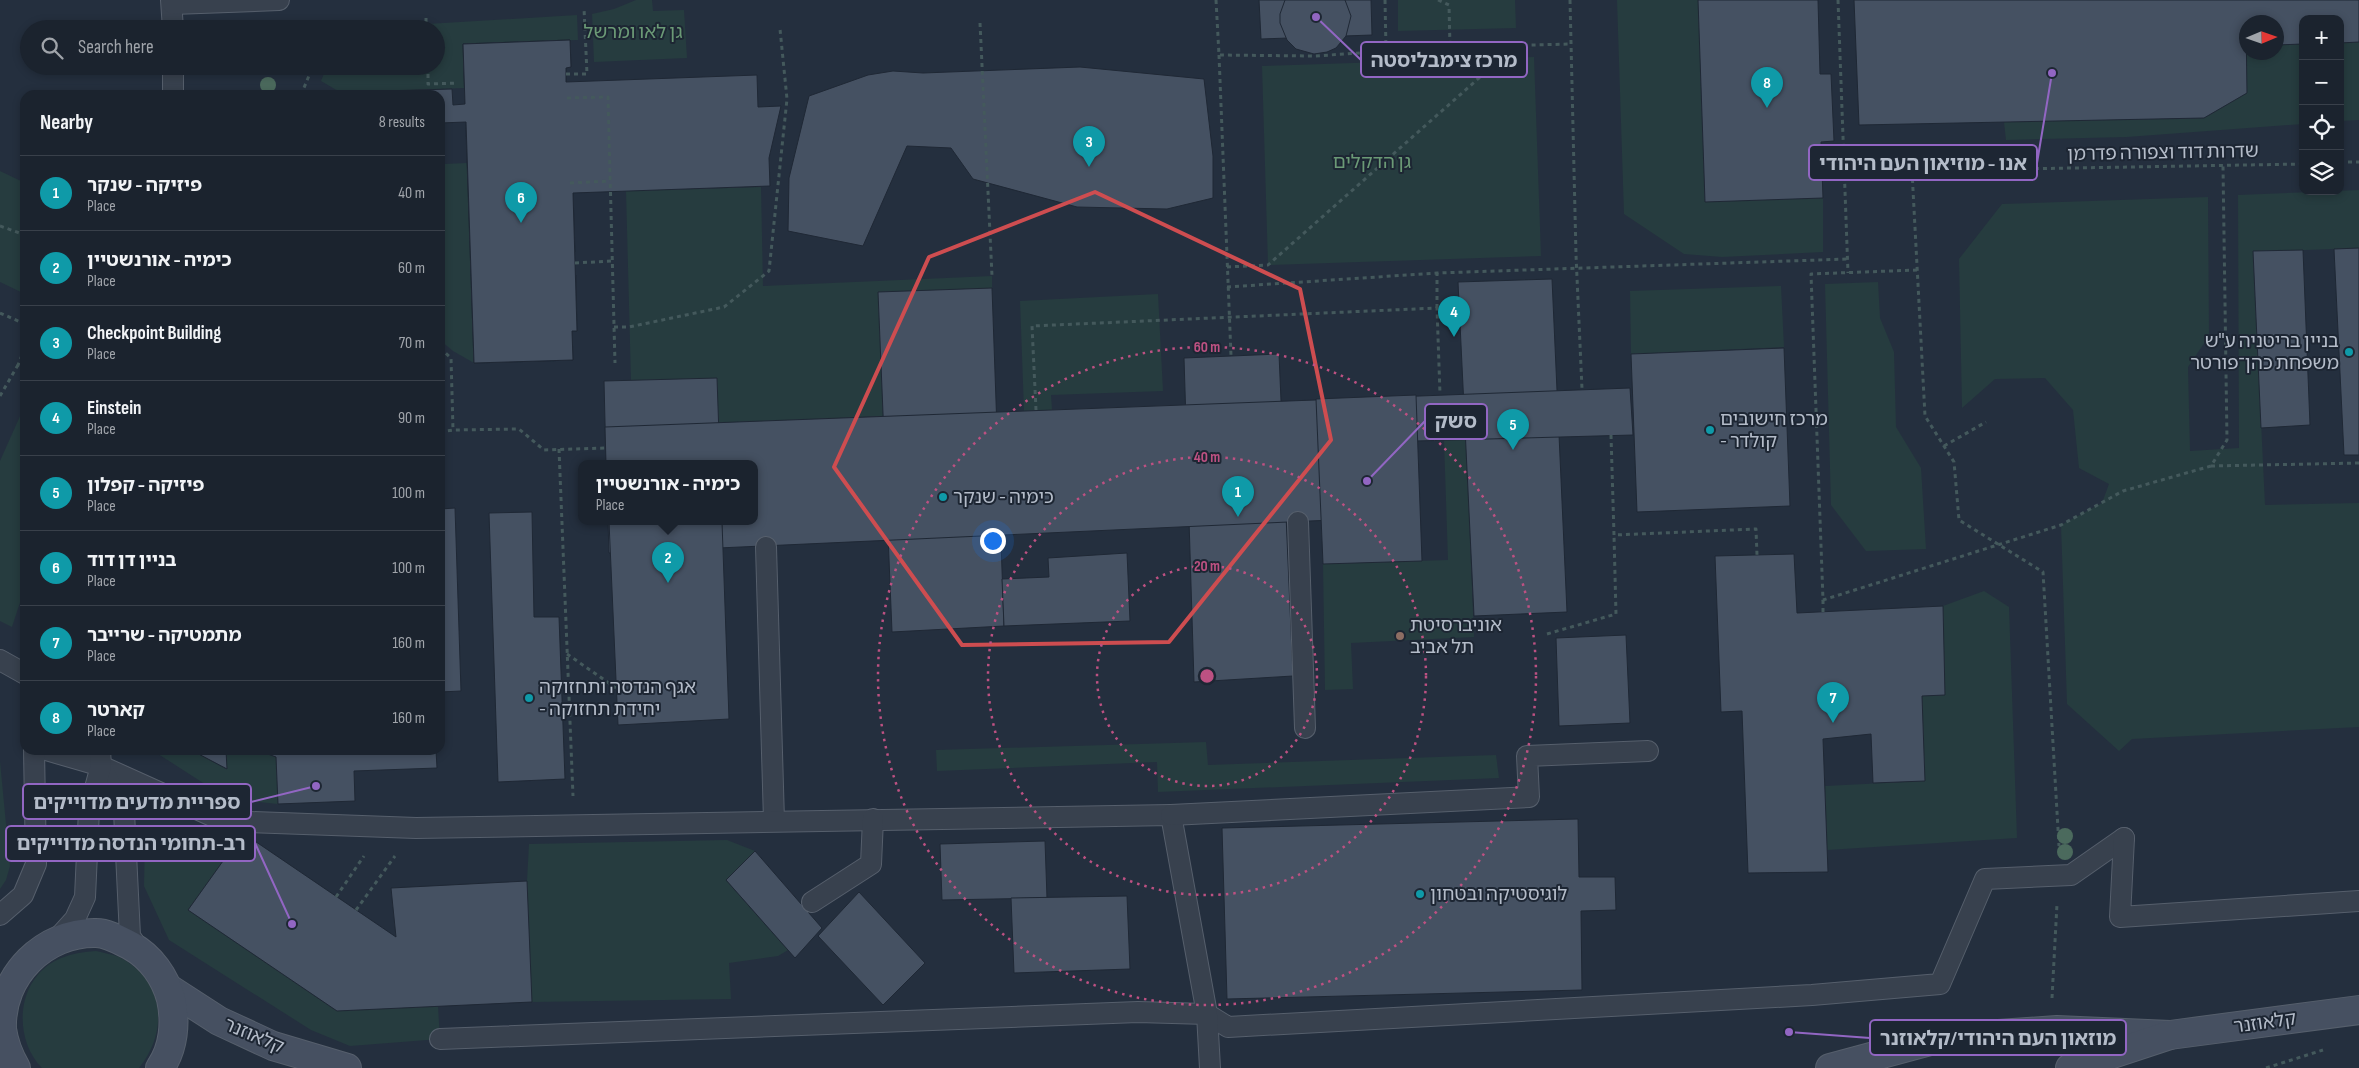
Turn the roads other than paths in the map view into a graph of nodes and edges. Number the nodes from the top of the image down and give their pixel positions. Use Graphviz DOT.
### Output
graph roads {
  1 [pos="279,0"];
  2 [pos="172,2"];
  3 [pos="173,20"];
  4 [pos="173,75"];
  5 [pos="173,90"];
  6 [pos="1298,522"];
  7 [pos="766,547"];
  8 [pos="0,660"];
  9 [pos="20,671"];
  10 [pos="1305,728"];
  11 [pos="1648,751"];
  12 [pos="34,755"];
  13 [pos="80,755"];
  14 [pos="101,758"];
  15 [pos="1171,815"];
  16 [pos="872,819"];
  17 [pos="774,821"];
  18 [pos="2359,901"];
  19 [pos="812,902"];
  20 [pos="0,915"];
  21 [pos="58,939"];
  22 [pos="140,951"];
  23 [pos="25,961"];
  24 [pos="0,982"];
  25 [pos="168,988"];
  26 [pos="2359,1010"];
  27 [pos="1207,1014"];
  28 [pos="2170,1036"];
  29 [pos="440,1040"];
  30 [pos="0,1063"];
  31 [pos="10,1068"];
  32 [pos="16,1068"];
  33 [pos="160,1068"];
  34 [pos="348,1068"];
  35 [pos="1210,1068"];
  36 [pos="1830,1068"];
  37 [pos="2070,1068"];
  1 -- 2 [label="lane"];
  2 -- 3 [label="lane"];
  4 -- 5 [label="lane"];
  6 -- 10 [label="lane"];
  7 -- 17 [label="lane"];
  8 -- 9 [label="lane"];
  11 -- 15 [label="lane"];
  12 -- 20 [label="lane"];
  13 -- 14 [label="lane"];
  14 -- 17 [label="lane"];
  14 -- 21 [label="lane"];
  14 -- 22 [label="lane"];
  15 -- 16 [label="lane"];
  15 -- 27 [label="lane"];
  16 -- 17 [label="lane"];
  16 -- 19 [label="lane"];
  18 -- 27 [label="lane"];
  21 -- 22 [label="street"];
  21 -- 23 [label="street"];
  22 -- 25 [label="street"];
  23 -- 24 [label="street"];
  23 -- 32 [label="street"];
  25 -- 33 [label="street"];
  25 -- 34 [label="street, קלאוזנר"];
  26 -- 28 [label="street, קלאוזנר"];
  27 -- 29 [label="lane"];
  27 -- 35 [label="lane"];
  28 -- 36 [label="street, קלאוזנר"];
  28 -- 37 [label="street, קלאוזנר"];
  30 -- 31 [label="street"];
}
